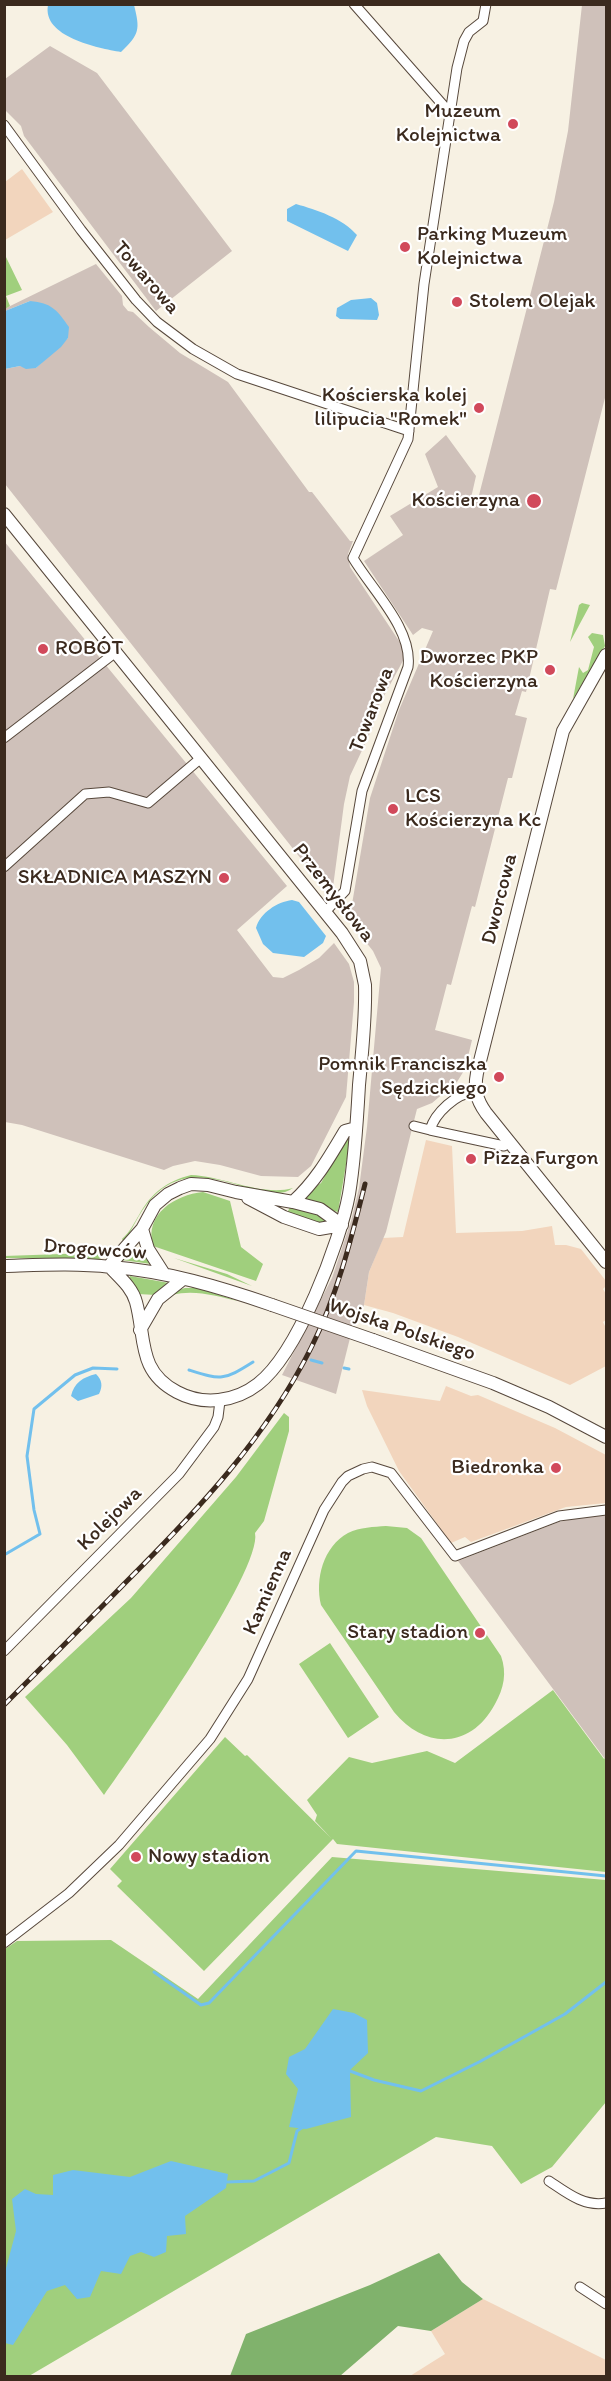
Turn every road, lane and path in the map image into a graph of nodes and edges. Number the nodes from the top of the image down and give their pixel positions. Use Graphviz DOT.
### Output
graph roads {
  1 [pos="354,4"];
  2 [pos="486,4"];
  3 [pos="450,114"];
  4 [pos="4,125"];
  5 [pos="409,431"];
  6 [pos="4,514"];
  7 [pos="116,652"];
  8 [pos="606,654"];
  9 [pos="4,738"];
  10 [pos="201,758"];
  11 [pos="4,867"];
  12 [pos="325,912"];
  13 [pos="475,1092"];
  14 [pos="414,1126"];
  15 [pos="356,1128"];
  16 [pos="430,1130"];
  17 [pos="510,1142"];
  18 [pos="236,1192"];
  19 [pos="293,1202"];
  20 [pos="342,1225"];
  21 [pos="142,1229"];
  22 [pos="606,1262"];
  23 [pos="4,1266"];
  24 [pos="109,1266"];
  25 [pos="164,1274"];
  26 [pos="183,1279"];
  27 [pos="140,1330"];
  28 [pos="220,1401"];
  29 [pos="605,1436"];
  30 [pos="606,1510"];
  31 [pos="4,1651"];
  32 [pos="4,1943"];
  33 [pos="549,2181"];
  34 [pos="606,2203"];
  35 [pos="580,2287"];
  36 [pos="606,2304"];
  1 -- 3 [label="street"];
  2 -- 3 [label="street, Towarowa"];
  3 -- 5 [label="street, Towarowa"];
  4 -- 5 [label="street, Towarowa"];
  5 -- 12 [label="street, Towarowa"];
  6 -- 7 [label="main road, Przemysłowa"];
  7 -- 9 [label="street"];
  7 -- 10 [label="main road, Przemysłowa"];
  8 -- 13 [label="main road, Dworcowa"];
  10 -- 11 [label="street"];
  10 -- 12 [label="main road, Przemysłowa"];
  12 -- 15 [label="main road, Przemysłowa"];
  13 -- 16 [label="street"];
  13 -- 17 [label="main road"];
  14 -- 16 [label="street"];
  15 -- 19 [label="main road"];
  15 -- 20 [label="main road, Przemysłowa"];
  16 -- 17 [label="street"];
  17 -- 22 [label="main road"];
  18 -- 19 [label="main road"];
  18 -- 20 [label="main road"];
  18 -- 21 [label="main road"];
  19 -- 20 [label="main road"];
  20 -- 28 [label="main road, Przemysłowa"];
  21 -- 24 [label="main road"];
  21 -- 25 [label="main road"];
  23 -- 24 [label="main road, Drogowców"];
  24 -- 25 [label="main road, Drogowców"];
  24 -- 27 [label="main road, Przemysłowa"];
  25 -- 26 [label="main road, Drogowców"];
  26 -- 27 [label="main road"];
  26 -- 29 [label="main road, Wojska Polskiego, bridge"];
  27 -- 28 [label="main road, Przemysłowa"];
  28 -- 31 [label="street, Kolejowa"];
  30 -- 32 [label="street, Kamienna"];
  33 -- 34 [label="street"];
  35 -- 36 [label="street"];
}
